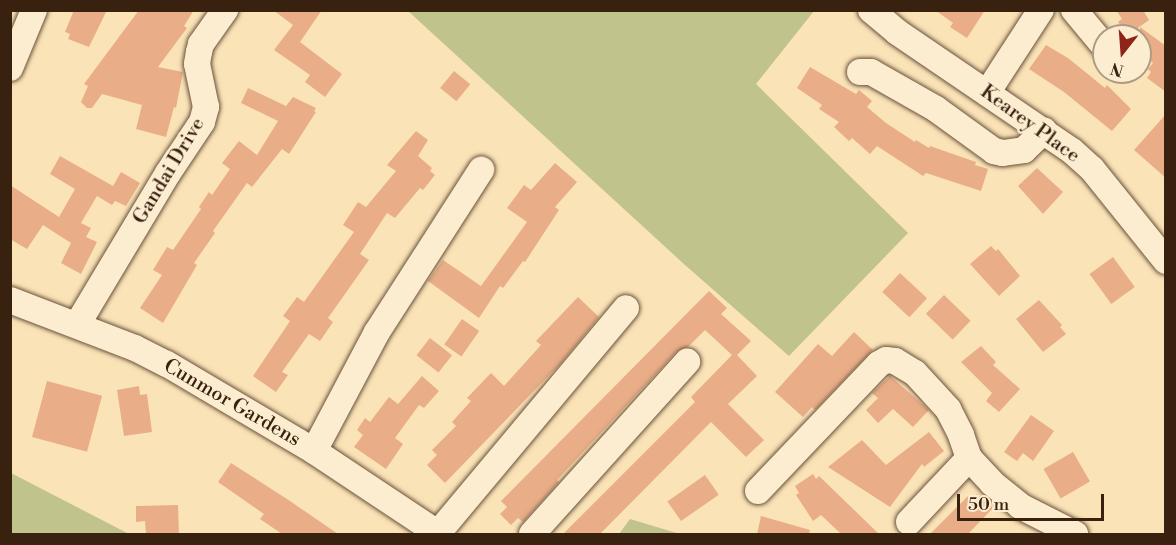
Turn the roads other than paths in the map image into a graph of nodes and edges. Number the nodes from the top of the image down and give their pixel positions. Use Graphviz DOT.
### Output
graph roads {
  1 [pos="34,10"];
  2 [pos="225,10"];
  3 [pos="871,10"];
  4 [pos="1041,10"];
  5 [pos="1074,10"];
  6 [pos="1092,32"];
  7 [pos="10,68"];
  8 [pos="860,72"];
  9 [pos="987,93"];
  10 [pos="1044,131"];
  11 [pos="481,170"];
  12 [pos="1163,253"];
  13 [pos="10,300"];
  14 [pos="626,308"];
  15 [pos="77,325"];
  16 [pos="687,362"];
  17 [pos="314,451"];
  18 [pos="969,458"];
  19 [pos="758,491"];
  20 [pos="909,522"];
  21 [pos="439,534"];
  22 [pos="532,534"];
  23 [pos="1075,534"];
  1 -- 7 [label="street"];
  2 -- 15 [label="street, Gandai Drive"];
  3 -- 9 [label="street, Kearey Place"];
  4 -- 9 [label="street"];
  5 -- 6 [label="street"];
  8 -- 10 [label="street"];
  9 -- 10 [label="street, Kearey Place"];
  10 -- 12 [label="street, Kearey Place"];
  11 -- 17 [label="street"];
  13 -- 15 [label="street, Cunmor Gardens"];
  14 -- 21 [label="street"];
  15 -- 17 [label="street, Cunmor Gardens"];
  16 -- 22 [label="street"];
  17 -- 21 [label="street, Cunmor Gardens"];
  18 -- 19 [label="street"];
  18 -- 20 [label="street"];
  18 -- 23 [label="street"];
}
